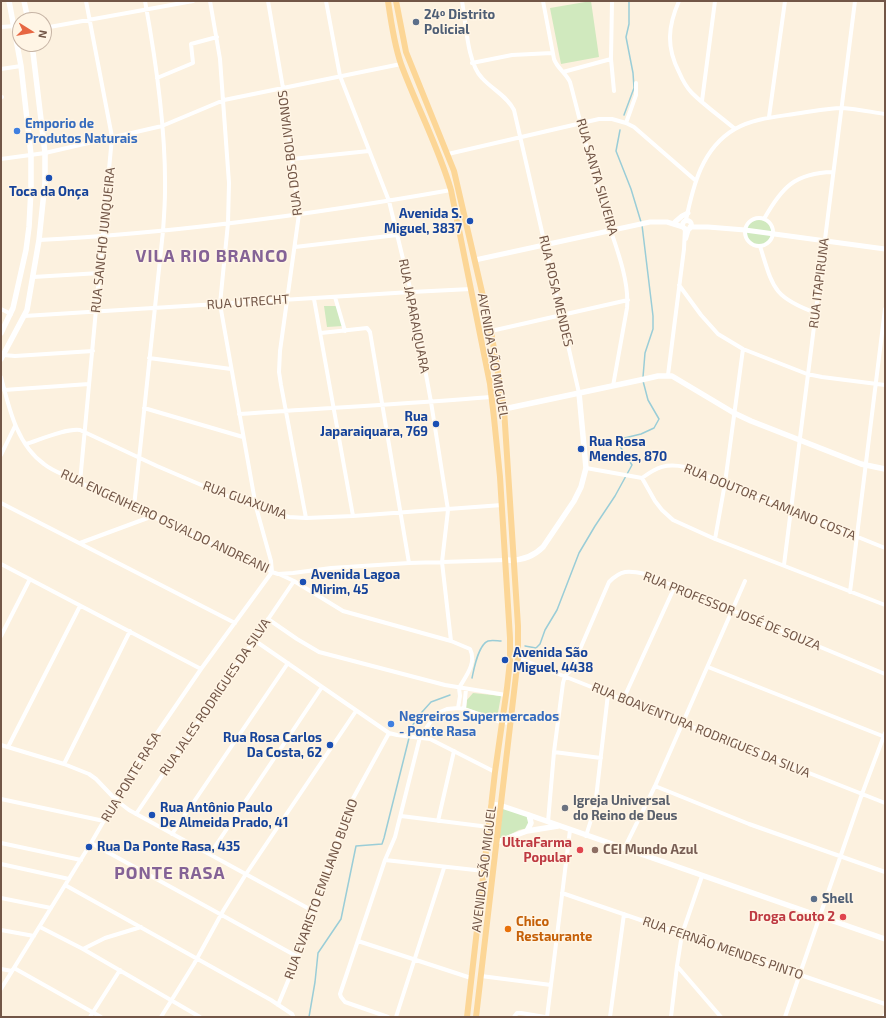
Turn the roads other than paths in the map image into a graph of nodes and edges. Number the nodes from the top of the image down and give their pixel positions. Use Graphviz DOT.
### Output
graph roads {
  1 [pos="9,1"];
  2 [pos="24,1"];
  3 [pos="86,1"];
  4 [pos="145,1"];
  5 [pos="193,1"];
  6 [pos="210,1"];
  7 [pos="268,1"];
  8 [pos="326,1"];
  9 [pos="391,1"];
  10 [pos="462,1"];
  11 [pos="543,1"];
  12 [pos="612,1"];
  13 [pos="679,1"];
  14 [pos="715,1"];
  15 [pos="785,1"];
  16 [pos="855,1"];
  17 [pos="146,9"];
  18 [pos="26,12"];
  19 [pos="12,14"];
  20 [pos="90,20"];
  21 [pos="12,26"];
  22 [pos="1,27"];
  23 [pos="52,27"];
  24 [pos="217,37"];
  25 [pos="19,52"];
  26 [pos="33,52"];
  27 [pos="552,53"];
  28 [pos="611,59"];
  29 [pos="472,63"];
  30 [pos="401,64"];
  31 [pos="21,66"];
  32 [pos="1,69"];
  33 [pos="563,72"];
  34 [pos="340,76"];
  35 [pos="157,78"];
  36 [pos="636,83"];
  37 [pos="283,88"];
  38 [pos="614,91"];
  39 [pos="224,100"];
  40 [pos="702,101"];
  41 [pos="841,108"];
  42 [pos="885,114"];
  43 [pos="769,117"];
  44 [pos="580,123"];
  45 [pos="626,123"];
  46 [pos="162,126"];
  47 [pos="735,129"];
  48 [pos="112,137"];
  49 [pos="521,137"];
  50 [pos="435,143"];
  51 [pos="369,151"];
  52 [pos="45,153"];
  53 [pos="448,154"];
  54 [pos="31,155"];
  55 [pos="1,159"];
  56 [pos="292,159"];
  57 [pos="833,172"];
  58 [pos="695,180"];
  59 [pos="451,190"];
  60 [pos="388,201"];
  61 [pos="688,213"];
  62 [pos="299,214"];
  63 [pos="764,219"];
  64 [pos="667,222"];
  65 [pos="676,222"];
  66 [pos="228,223"];
  67 [pos="688,226"];
  68 [pos="163,230"];
  69 [pos="610,230"];
  70 [pos="745,230"];
  71 [pos="773,234"];
  72 [pos="397,235"];
  73 [pos="104,236"];
  74 [pos="40,240"];
  75 [pos="825,241"];
  76 [pos="546,245"];
  77 [pos="760,246"];
  78 [pos="295,247"];
  79 [pos="885,249"];
  80 [pos="475,260"];
  81 [pos="100,273"];
  82 [pos="33,277"];
  83 [pos="679,285"];
  84 [pos="471,289"];
  85 [pos="411,292"];
  86 [pos="335,297"];
  87 [pos="314,298"];
  88 [pos="287,299"];
  89 [pos="628,300"];
  90 [pos="220,304"];
  91 [pos="154,308"];
  92 [pos="1,309"];
  93 [pos="885,309"];
  94 [pos="96,312"];
  95 [pos="816,313"];
  96 [pos="11,314"];
  97 [pos="562,315"];
  98 [pos="24,316"];
  99 [pos="345,331"];
  100 [pos="490,331"];
  101 [pos="1,332"];
  102 [pos="322,333"];
  103 [pos="743,348"];
  104 [pos="93,351"];
  105 [pos="2,357"];
  106 [pos="149,358"];
  107 [pos="231,369"];
  108 [pos="807,374"];
  109 [pos="668,375"];
  110 [pos="1,377"];
  111 [pos="89,384"];
  112 [pos="490,384"];
  113 [pos="876,384"];
  114 [pos="885,385"];
  115 [pos="613,386"];
  116 [pos="4,390"];
  117 [pos="579,393"];
  118 [pos="491,397"];
  119 [pos="431,402"];
  120 [pos="382,404"];
  121 [pos="334,407"];
  122 [pos="144,408"];
  123 [pos="504,409"];
  124 [pos="285,411"];
  125 [pos="734,413"];
  126 [pos="239,414"];
  127 [pos="15,426"];
  128 [pos="84,431"];
  129 [pos="243,437"];
  130 [pos="800,440"];
  131 [pos="26,444"];
  132 [pos="1,455"];
  133 [pos="138,457"];
  134 [pos="865,466"];
  135 [pos="586,468"];
  136 [pos="885,469"];
  137 [pos="642,478"];
  138 [pos="80,482"];
  139 [pos="725,482"];
  140 [pos="1,503"];
  141 [pos="502,505"];
  142 [pos="134,507"];
  143 [pos="256,507"];
  144 [pos="448,510"];
  145 [pos="791,510"];
  146 [pos="401,512"];
  147 [pos="153,516"];
  148 [pos="353,516"];
  149 [pos="306,518"];
  150 [pos="857,536"];
  151 [pos="716,538"];
  152 [pos="80,544"];
  153 [pos="885,548"];
  154 [pos="506,560"];
  155 [pos="514,560"];
  156 [pos="442,562"];
  157 [pos="409,563"];
  158 [pos="1,564"];
  159 [pos="784,565"];
  160 [pos="272,572"];
  161 [pos="278,574"];
  162 [pos="30,579"];
  163 [pos="294,581"];
  164 [pos="745,581"];
  165 [pos="675,586"];
  166 [pos="850,592"];
  167 [pos="885,605"];
  168 [pos="80,606"];
  169 [pos="733,610"];
  170 [pos="268,619"];
  171 [pos="235,623"];
  172 [pos="130,631"];
  173 [pos="1,636"];
  174 [pos="254,640"];
  175 [pos="451,641"];
  176 [pos="518,658"];
  177 [pos="288,664"];
  178 [pos="708,667"];
  179 [pos="201,669"];
  180 [pos="885,674"];
  181 [pos="565,676"];
  182 [pos="322,687"];
  183 [pos="459,688"];
  184 [pos="466,689"];
  185 [pos="608,694"];
  186 [pos="506,695"];
  187 [pos="624,700"];
  188 [pos="458,708"];
  189 [pos="464,709"];
  190 [pos="356,711"];
  191 [pos="501,722"];
  192 [pos="683,722"];
  193 [pos="511,723"];
  194 [pos="389,733"];
  195 [pos="885,736"];
  196 [pos="418,737"];
  197 [pos="1,745"];
  198 [pos="8,747"];
  199 [pos="454,751"];
  200 [pos="554,752"];
  201 [pos="600,758"];
  202 [pos="64,764"];
  203 [pos="495,772"];
  204 [pos="655,786"];
  205 [pos="862,794"];
  206 [pos="1,799"];
  207 [pos="116,800"];
  208 [pos="885,803"];
  209 [pos="492,804"];
  210 [pos="502,806"];
  211 [pos="136,814"];
  212 [pos="529,815"];
  213 [pos="401,816"];
  214 [pos="104,821"];
  215 [pos="438,821"];
  216 [pos="548,822"];
  217 [pos="559,826"];
  218 [pos="489,827"];
  219 [pos="527,830"];
  220 [pos="570,830"];
  221 [pos="172,834"];
  222 [pos="586,836"];
  223 [pos="488,837"];
  224 [pos="497,842"];
  225 [pos="1,843"];
  226 [pos="91,843"];
  227 [pos="624,849"];
  228 [pos="210,854"];
  229 [pos="841,857"];
  230 [pos="81,860"];
  231 [pos="385,860"];
  232 [pos="1,864"];
  233 [pos="444,868"];
  234 [pos="484,872"];
  235 [pos="885,872"];
  236 [pos="246,874"];
  237 [pos="702,876"];
  238 [pos="69,879"];
  239 [pos="65,885"];
  240 [pos="562,893"];
  241 [pos="1,898"];
  242 [pos="51,908"];
  243 [pos="313,911"];
  244 [pos="221,914"];
  245 [pos="624,914"];
  246 [pos="820,917"];
  247 [pos="40,927"];
  248 [pos="141,927"];
  249 [pos="1,930"];
  250 [pos="682,934"];
  251 [pos="34,936"];
  252 [pos="885,939"];
  253 [pos="358,941"];
  254 [pos="83,950"];
  255 [pos="298,957"];
  256 [pos="196,959"];
  257 [pos="415,960"];
  258 [pos="677,966"];
  259 [pos="1,969"];
  260 [pos="13,970"];
  261 [pos="120,970"];
  262 [pos="799,974"];
  263 [pos="481,976"];
  264 [pos="471,978"];
  265 [pos="551,984"];
  266 [pos="1,989"];
  267 [pos="171,1000"];
  268 [pos="885,1004"];
  269 [pos="278,1005"];
  270 [pos="93,1012"];
  271 [pos="292,1016"];
  272 [pos="90,1017"];
  273 [pos="101,1017"];
  274 [pos="160,1017"];
  275 [pos="200,1017"];
  276 [pos="388,1017"];
  277 [pos="396,1017"];
  278 [pos="467,1017"];
  279 [pos="476,1017"];
  280 [pos="514,1017"];
  281 [pos="546,1017"];
  282 [pos="610,1017"];
  283 [pos="672,1017"];
  284 [pos="721,1017"];
  285 [pos="785,1017"];
  1 -- 19 [label="main road"];
  2 -- 18 [label="main road"];
  3 -- 20 [label="street, RUA SANCHO JUNQUEIRA"];
  4 -- 17 [label="street"];
  5 -- 17 [label="street"];
  6 -- 24 [label="street"];
  7 -- 37 [label="street, RUA DOS BOLIVIANOS"];
  8 -- 34 [label="street, RUA JAPARAIQUARA"];
  9 -- 30 [label="main road, AVENIDA SÃO MIGUEL"];
  9 -- 53 [label="main road, AVENIDA SÃO MIGUEL"];
  10 -- 29 [label="street, RUA ROSA MENDES"];
  11 -- 27 [label="street, RUA SANTA SILVEIRA"];
  12 -- 28 [label="street"];
  13 -- 40 [label="street"];
  14 -- 40 [label="street"];
  15 -- 43 [label="street"];
  16 -- 41 [label="street, RUA ITAPIRUNA"];
  17 -- 20 [label="street"];
  17 -- 35 [label="street"];
  20 -- 23 [label="street"];
  20 -- 48 [label="street, RUA SANCHO JUNQUEIRA"];
  21 -- 22 [label="street"];
  24 -- 35 [label="street"];
  24 -- 39 [label="street"];
  25 -- 31 [label="main road"];
  26 -- 52 [label="main road"];
  27 -- 29 [label="street"];
  27 -- 33 [label="street, RUA SANTA SILVEIRA"];
  28 -- 33 [label="street"];
  28 -- 38 [label="street"];
  29 -- 49 [label="street, RUA ROSA MENDES"];
  30 -- 34 [label="street"];
  30 -- 50 [label="main road, AVENIDA SÃO MIGUEL"];
  31 -- 32 [label="street"];
  31 -- 54 [label="main road"];
  33 -- 44 [label="street, RUA SANTA SILVEIRA"];
  34 -- 37 [label="street"];
  34 -- 51 [label="street, RUA JAPARAIQUARA"];
  35 -- 46 [label="street"];
  36 -- 45 [label="street"];
  37 -- 39 [label="street"];
  37 -- 56 [label="street, RUA DOS BOLIVIANOS"];
  39 -- 46 [label="street"];
  39 -- 66 [label="street"];
  40 -- 47 [label="street"];
  41 -- 42 [label="street"];
  41 -- 43 [label="street"];
  41 -- 57 [label="street, RUA ITAPIRUNA"];
  43 -- 47 [label="street"];
  44 -- 45 [label="street"];
  44 -- 49 [label="street"];
  44 -- 69 [label="street, RUA SANTA SILVEIRA"];
  45 -- 58 [label="street"];
  46 -- 48 [label="street"];
  46 -- 68 [label="street"];
  47 -- 58 [label="street"];
  48 -- 52 [label="street"];
  48 -- 73 [label="street, RUA SANCHO JUNQUEIRA"];
  49 -- 53 [label="street"];
  49 -- 76 [label="street, RUA ROSA MENDES"];
  50 -- 53 [label="main road"];
  50 -- 59 [label="main road, AVENIDA SÃO MIGUEL"];
  51 -- 56 [label="street"];
  51 -- 60 [label="street, RUA JAPARAIQUARA"];
  52 -- 54 [label="street"];
  52 -- 74 [label="main road"];
  53 -- 80 [label="main road, AVENIDA SÃO MIGUEL"];
  54 -- 55 [label="street"];
  54 -- 96 [label="main road"];
  56 -- 62 [label="street, RUA DOS BOLIVIANOS"];
  57 -- 63 [label="street"];
  57 -- 75 [label="street, RUA ITAPIRUNA"];
  58 -- 61 [label="street"];
  59 -- 60 [label="street"];
  59 -- 84 [label="main road, AVENIDA SÃO MIGUEL"];
  60 -- 62 [label="street"];
  60 -- 72 [label="street, RUA JAPARAIQUARA"];
  61 -- 65 [label="street"];
  61 -- 67 [label="street"];
  62 -- 66 [label="street"];
  62 -- 78 [label="street, RUA DOS BOLIVIANOS"];
  63 -- 70 [label="street"];
  63 -- 71 [label="street"];
  64 -- 65 [label="street"];
  64 -- 67 [label="street"];
  64 -- 69 [label="street"];
  65 -- 67 [label="street"];
  66 -- 68 [label="street"];
  66 -- 90 [label="street"];
  67 -- 70 [label="street"];
  67 -- 83 [label="street"];
  68 -- 73 [label="street"];
  68 -- 91 [label="street"];
  69 -- 76 [label="street"];
  69 -- 89 [label="street, RUA SANTA SILVEIRA"];
  70 -- 71 [label="street"];
  70 -- 77 [label="street"];
  71 -- 75 [label="street"];
  71 -- 77 [label="street"];
  72 -- 78 [label="street"];
  72 -- 85 [label="street, RUA JAPARAIQUARA"];
  73 -- 74 [label="street"];
  73 -- 81 [label="street, RUA SANCHO JUNQUEIRA"];
  74 -- 82 [label="main road"];
  75 -- 79 [label="street"];
  75 -- 95 [label="street, RUA ITAPIRUNA"];
  76 -- 80 [label="street"];
  76 -- 97 [label="street, RUA ROSA MENDES"];
  77 -- 95 [label="street"];
  78 -- 88 [label="street, RUA DOS BOLIVIANOS"];
  80 -- 100 [label="main road, AVENIDA SÃO MIGUEL"];
  81 -- 82 [label="street"];
  81 -- 94 [label="street, RUA SANCHO JUNQUEIRA"];
  82 -- 98 [label="main road"];
  83 -- 103 [label="street"];
  83 -- 109 [label="street"];
  84 -- 85 [label="street, RUA UTRECHT"];
  84 -- 112 [label="main road, AVENIDA SÃO MIGUEL"];
  85 -- 86 [label="street, RUA UTRECHT"];
  85 -- 119 [label="street, RUA JAPARAIQUARA"];
  86 -- 87 [label="street, RUA UTRECHT"];
  86 -- 99 [label="street"];
  87 -- 88 [label="street, RUA UTRECHT"];
  87 -- 102 [label="street"];
  88 -- 90 [label="street, RUA UTRECHT"];
  88 -- 124 [label="street, RUA DOS BOLIVIANOS"];
  89 -- 97 [label="street"];
  89 -- 115 [label="street, RUA SANTA SILVEIRA"];
  90 -- 91 [label="street, RUA UTRECHT"];
  90 -- 107 [label="street"];
  91 -- 94 [label="street, RUA UTRECHT"];
  91 -- 106 [label="street"];
  92 -- 96 [label="street"];
  93 -- 113 [label="street"];
  94 -- 98 [label="street, RUA UTRECHT"];
  94 -- 104 [label="street, RUA SANCHO JUNQUEIRA"];
  95 -- 108 [label="street, RUA ITAPIRUNA"];
  96 -- 101 [label="main road"];
  97 -- 100 [label="street"];
  97 -- 117 [label="street, RUA ROSA MENDES"];
  98 -- 105 [label="main road"];
  99 -- 102 [label="street"];
  99 -- 120 [label="street"];
  100 -- 123 [label="main road, AVENIDA SÃO MIGUEL"];
  102 -- 121 [label="street"];
  103 -- 108 [label="street"];
  103 -- 125 [label="street"];
  104 -- 105 [label="street"];
  104 -- 111 [label="street, RUA SANCHO JUNQUEIRA"];
  106 -- 107 [label="street"];
  106 -- 122 [label="street"];
  107 -- 126 [label="street"];
  108 -- 113 [label="street"];
  108 -- 130 [label="street, RUA ITAPIRUNA"];
  109 -- 115 [label="main road"];
  109 -- 125 [label="main road"];
  110 -- 116 [label="street, RUA ENGENHEIRO OSVALDO ANDREANI"];
  111 -- 116 [label="street"];
  111 -- 128 [label="street, RUA SANCHO JUNQUEIRA"];
  112 -- 118 [label="main road, AVENIDA SÃO MIGUEL"];
  112 -- 123 [label="main road"];
  113 -- 114 [label="street"];
  113 -- 134 [label="street"];
  115 -- 117 [label="main road"];
  116 -- 127 [label="street, RUA ENGENHEIRO OSVALDO ANDREANI"];
  117 -- 123 [label="main road"];
  117 -- 135 [label="main road, RUA ROSA MENDES"];
  118 -- 119 [label="street"];
  118 -- 141 [label="main road, AVENIDA SÃO MIGUEL"];
  119 -- 120 [label="street"];
  119 -- 144 [label="street, RUA JAPARAIQUARA"];
  120 -- 121 [label="street"];
  120 -- 146 [label="street"];
  121 -- 124 [label="street"];
  121 -- 148 [label="street"];
  122 -- 129 [label="street"];
  122 -- 133 [label="street"];
  123 -- 155 [label="main road, AVENIDA SÃO MIGUEL"];
  124 -- 126 [label="street"];
  124 -- 149 [label="street, RUA DOS BOLIVIANOS"];
  125 -- 130 [label="main road"];
  125 -- 139 [label="street"];
  126 -- 129 [label="street"];
  127 -- 131 [label="street, RUA ENGENHEIRO OSVALDO ANDREANI"];
  127 -- 132 [label="street"];
  128 -- 131 [label="street, RUA GUAXUMA"];
  128 -- 133 [label="street, RUA GUAXUMA"];
  128 -- 138 [label="street, RUA SANCHO JUNQUEIRA"];
  129 -- 143 [label="street"];
  130 -- 134 [label="main road"];
  130 -- 145 [label="street, RUA ITAPIRUNA"];
  131 -- 138 [label="street, RUA ENGENHEIRO OSVALDO ANDREANI"];
  133 -- 142 [label="street"];
  133 -- 143 [label="street, RUA GUAXUMA"];
  134 -- 136 [label="main road"];
  134 -- 150 [label="street"];
  135 -- 137 [label="street"];
  135 -- 155 [label="main road, RUA ROSA MENDES"];
  137 -- 139 [label="street, RUA DOUTOR FLAMIANO COSTA"];
  137 -- 151 [label="street"];
  138 -- 142 [label="street, RUA ENGENHEIRO OSVALDO ANDREANI"];
  139 -- 145 [label="street, RUA DOUTOR FLAMIANO COSTA"];
  139 -- 151 [label="street"];
  140 -- 152 [label="street"];
  141 -- 144 [label="street, RUA GUAXUMA"];
  141 -- 154 [label="main road, AVENIDA SÃO MIGUEL"];
  142 -- 147 [label="street, RUA ENGENHEIRO OSVALDO ANDREANI"];
  143 -- 149 [label="street, RUA GUAXUMA"];
  143 -- 160 [label="street"];
  144 -- 146 [label="street, RUA GUAXUMA"];
  144 -- 156 [label="street, RUA JAPARAIQUARA"];
  145 -- 150 [label="street, RUA DOUTOR FLAMIANO COSTA"];
  145 -- 159 [label="street, RUA ITAPIRUNA"];
  146 -- 148 [label="street, RUA GUAXUMA"];
  146 -- 157 [label="street"];
  147 -- 152 [label="street"];
  147 -- 160 [label="street, RUA ENGENHEIRO OSVALDO ANDREANI"];
  148 -- 149 [label="street, RUA GUAXUMA"];
  150 -- 153 [label="street, RUA DOUTOR FLAMIANO COSTA"];
  150 -- 166 [label="street"];
  151 -- 159 [label="street"];
  152 -- 171 [label="street"];
  154 -- 155 [label="main road, RUA ROSA MENDES"];
  154 -- 156 [label="street, RUA ENGENHEIRO OSVALDO ANDREANI"];
  154 -- 186 [label="main road, AVENIDA SÃO MIGUEL"];
  155 -- 176 [label="main road, AVENIDA SÃO MIGUEL"];
  156 -- 157 [label="street, RUA ENGENHEIRO OSVALDO ANDREANI"];
  156 -- 175 [label="street, RUA JAPARAIQUARA"];
  157 -- 161 [label="street, RUA ENGENHEIRO OSVALDO ANDREANI"];
  158 -- 162 [label="street"];
  159 -- 166 [label="street"];
  160 -- 161 [label="street, RUA ENGENHEIRO OSVALDO ANDREANI"];
  160 -- 171 [label="street, RUA PONTE RASA"];
  161 -- 163 [label="street"];
  162 -- 168 [label="street"];
  162 -- 173 [label="street"];
  163 -- 170 [label="street, RUA JALES RODRIGUES DA SILVA"];
  163 -- 175 [label="street"];
  164 -- 169 [label="street"];
  165 -- 169 [label="street, RUA PROFESSOR JOSÉ DE SOUZA"];
  165 -- 181 [label="street, RUA PROFESSOR JOSÉ DE SOUZA"];
  165 -- 187 [label="street"];
  166 -- 167 [label="street"];
  168 -- 172 [label="street"];
  168 -- 198 [label="street"];
  169 -- 178 [label="street"];
  169 -- 180 [label="street, RUA PROFESSOR JOSÉ DE SOUZA"];
  170 -- 174 [label="street, RUA JALES RODRIGUES DA SILVA"];
  170 -- 183 [label="street"];
  171 -- 179 [label="street, RUA PONTE RASA"];
  172 -- 179 [label="street"];
  172 -- 202 [label="street"];
  174 -- 177 [label="street"];
  174 -- 211 [label="street, RUA JALES RODRIGUES DA SILVA"];
  175 -- 183 [label="street"];
  176 -- 181 [label="street, RUA BOAVENTURA RODRIGUES DA SILVA"];
  176 -- 193 [label="main road, AVENIDA SÃO MIGUEL"];
  177 -- 182 [label="street"];
  177 -- 221 [label="street"];
  178 -- 192 [label="street"];
  178 -- 195 [label="street"];
  179 -- 207 [label="street, RUA PONTE RASA"];
  181 -- 185 [label="street, RUA BOAVENTURA RODRIGUES DA SILVA"];
  181 -- 200 [label="street, RUA PROFESSOR JOSÉ DE SOUZA"];
  182 -- 190 [label="street"];
  182 -- 228 [label="street"];
  183 -- 184 [label="street"];
  183 -- 188 [label="street"];
  184 -- 186 [label="street"];
  184 -- 189 [label="street"];
  185 -- 187 [label="street, RUA BOAVENTURA RODRIGUES DA SILVA"];
  185 -- 201 [label="street"];
  186 -- 191 [label="main road, AVENIDA SÃO MIGUEL"];
  187 -- 192 [label="street, RUA BOAVENTURA RODRIGUES DA SILVA"];
  188 -- 189 [label="street"];
  188 -- 196 [label="street"];
  189 -- 191 [label="street"];
  190 -- 194 [label="street"];
  190 -- 236 [label="street"];
  191 -- 193 [label="street"];
  191 -- 203 [label="main road, AVENIDA SÃO MIGUEL"];
  192 -- 204 [label="street"];
  192 -- 205 [label="street, RUA BOAVENTURA RODRIGUES DA SILVA"];
  193 -- 210 [label="main road, AVENIDA SÃO MIGUEL"];
  194 -- 196 [label="street"];
  194 -- 243 [label="street, RUA EVARISTO EMILIANO BUENO"];
  195 -- 205 [label="street"];
  196 -- 199 [label="street"];
  196 -- 213 [label="street"];
  197 -- 198 [label="street"];
  198 -- 202 [label="street"];
  199 -- 203 [label="street"];
  199 -- 215 [label="street"];
  200 -- 201 [label="street"];
  200 -- 216 [label="street, RUA PROFESSOR JOSÉ DE SOUZA"];
  201 -- 222 [label="street"];
  202 -- 207 [label="street"];
  203 -- 209 [label="main road, AVENIDA SÃO MIGUEL"];
  204 -- 227 [label="street"];
  204 -- 229 [label="street"];
  205 -- 208 [label="street, RUA BOAVENTURA RODRIGUES DA SILVA"];
  205 -- 229 [label="street"];
  206 -- 214 [label="street"];
  207 -- 211 [label="street"];
  207 -- 214 [label="street, RUA PONTE RASA"];
  209 -- 210 [label="main road"];
  209 -- 218 [label="main road, AVENIDA SÃO MIGUEL"];
  210 -- 212 [label="main road"];
  210 -- 224 [label="main road, AVENIDA SÃO MIGUEL"];
  211 -- 221 [label="street"];
  212 -- 216 [label="main road"];
  212 -- 219 [label="main road"];
  213 -- 215 [label="street"];
  213 -- 231 [label="street"];
  214 -- 226 [label="street, RUA PONTE RASA"];
  215 -- 218 [label="street"];
  216 -- 217 [label="main road"];
  217 -- 219 [label="main road"];
  217 -- 220 [label="main road"];
  218 -- 223 [label="main road, AVENIDA SÃO MIGUEL"];
  219 -- 224 [label="main road"];
  220 -- 222 [label="main road"];
  220 -- 240 [label="street"];
  221 -- 228 [label="street"];
  222 -- 227 [label="main road"];
  223 -- 224 [label="main road"];
  223 -- 234 [label="main road, AVENIDA SÃO MIGUEL"];
  224 -- 263 [label="main road, AVENIDA SÃO MIGUEL"];
  225 -- 230 [label="street"];
  226 -- 230 [label="street, RUA PONTE RASA"];
  226 -- 244 [label="street"];
  227 -- 237 [label="main road"];
  228 -- 236 [label="street"];
  229 -- 235 [label="street"];
  229 -- 246 [label="street"];
  230 -- 238 [label="street, RUA PONTE RASA"];
  231 -- 233 [label="street"];
  231 -- 253 [label="street"];
  232 -- 238 [label="street"];
  233 -- 234 [label="street"];
  233 -- 257 [label="street"];
  234 -- 264 [label="main road, AVENIDA SÃO MIGUEL"];
  236 -- 243 [label="street"];
  236 -- 244 [label="street"];
  237 -- 246 [label="main road"];
  237 -- 250 [label="street"];
  238 -- 239 [label="street, RUA PONTE RASA"];
  239 -- 242 [label="street, RUA PONTE RASA"];
  239 -- 248 [label="street"];
  240 -- 245 [label="street, RUA FERNÃO MENDES PINTO"];
  240 -- 265 [label="street"];
  241 -- 242 [label="street"];
  242 -- 247 [label="street, RUA PONTE RASA"];
  243 -- 255 [label="street, RUA EVARISTO EMILIANO BUENO"];
  244 -- 255 [label="street"];
  244 -- 256 [label="street"];
  245 -- 250 [label="street, RUA FERNÃO MENDES PINTO"];
  245 -- 282 [label="street"];
  246 -- 252 [label="main road"];
  246 -- 262 [label="street"];
  247 -- 251 [label="street, RUA PONTE RASA"];
  247 -- 254 [label="street"];
  248 -- 254 [label="street"];
  248 -- 256 [label="street"];
  249 -- 251 [label="street"];
  250 -- 258 [label="street"];
  250 -- 262 [label="street, RUA FERNÃO MENDES PINTO"];
  251 -- 260 [label="street, RUA PONTE RASA"];
  253 -- 257 [label="street"];
  253 -- 276 [label="street"];
  254 -- 261 [label="street"];
  255 -- 269 [label="street, RUA EVARISTO EMILIANO BUENO"];
  256 -- 267 [label="street"];
  256 -- 269 [label="street"];
  257 -- 264 [label="street"];
  257 -- 277 [label="street"];
  258 -- 283 [label="street"];
  258 -- 284 [label="street"];
  259 -- 260 [label="street"];
  260 -- 266 [label="street, RUA PONTE RASA"];
  260 -- 270 [label="street"];
  261 -- 267 [label="street"];
  261 -- 270 [label="street"];
  262 -- 268 [label="street, RUA FERNÃO MENDES PINTO"];
  262 -- 285 [label="street"];
  263 -- 265 [label="street"];
  263 -- 279 [label="main road, AVENIDA SÃO MIGUEL"];
  264 -- 278 [label="main road, AVENIDA SÃO MIGUEL"];
  265 -- 281 [label="street"];
  267 -- 274 [label="street"];
  267 -- 275 [label="street"];
  269 -- 271 [label="street"];
  270 -- 272 [label="street"];
  270 -- 273 [label="street"];
  280 -- 281 [label="street"];
}
